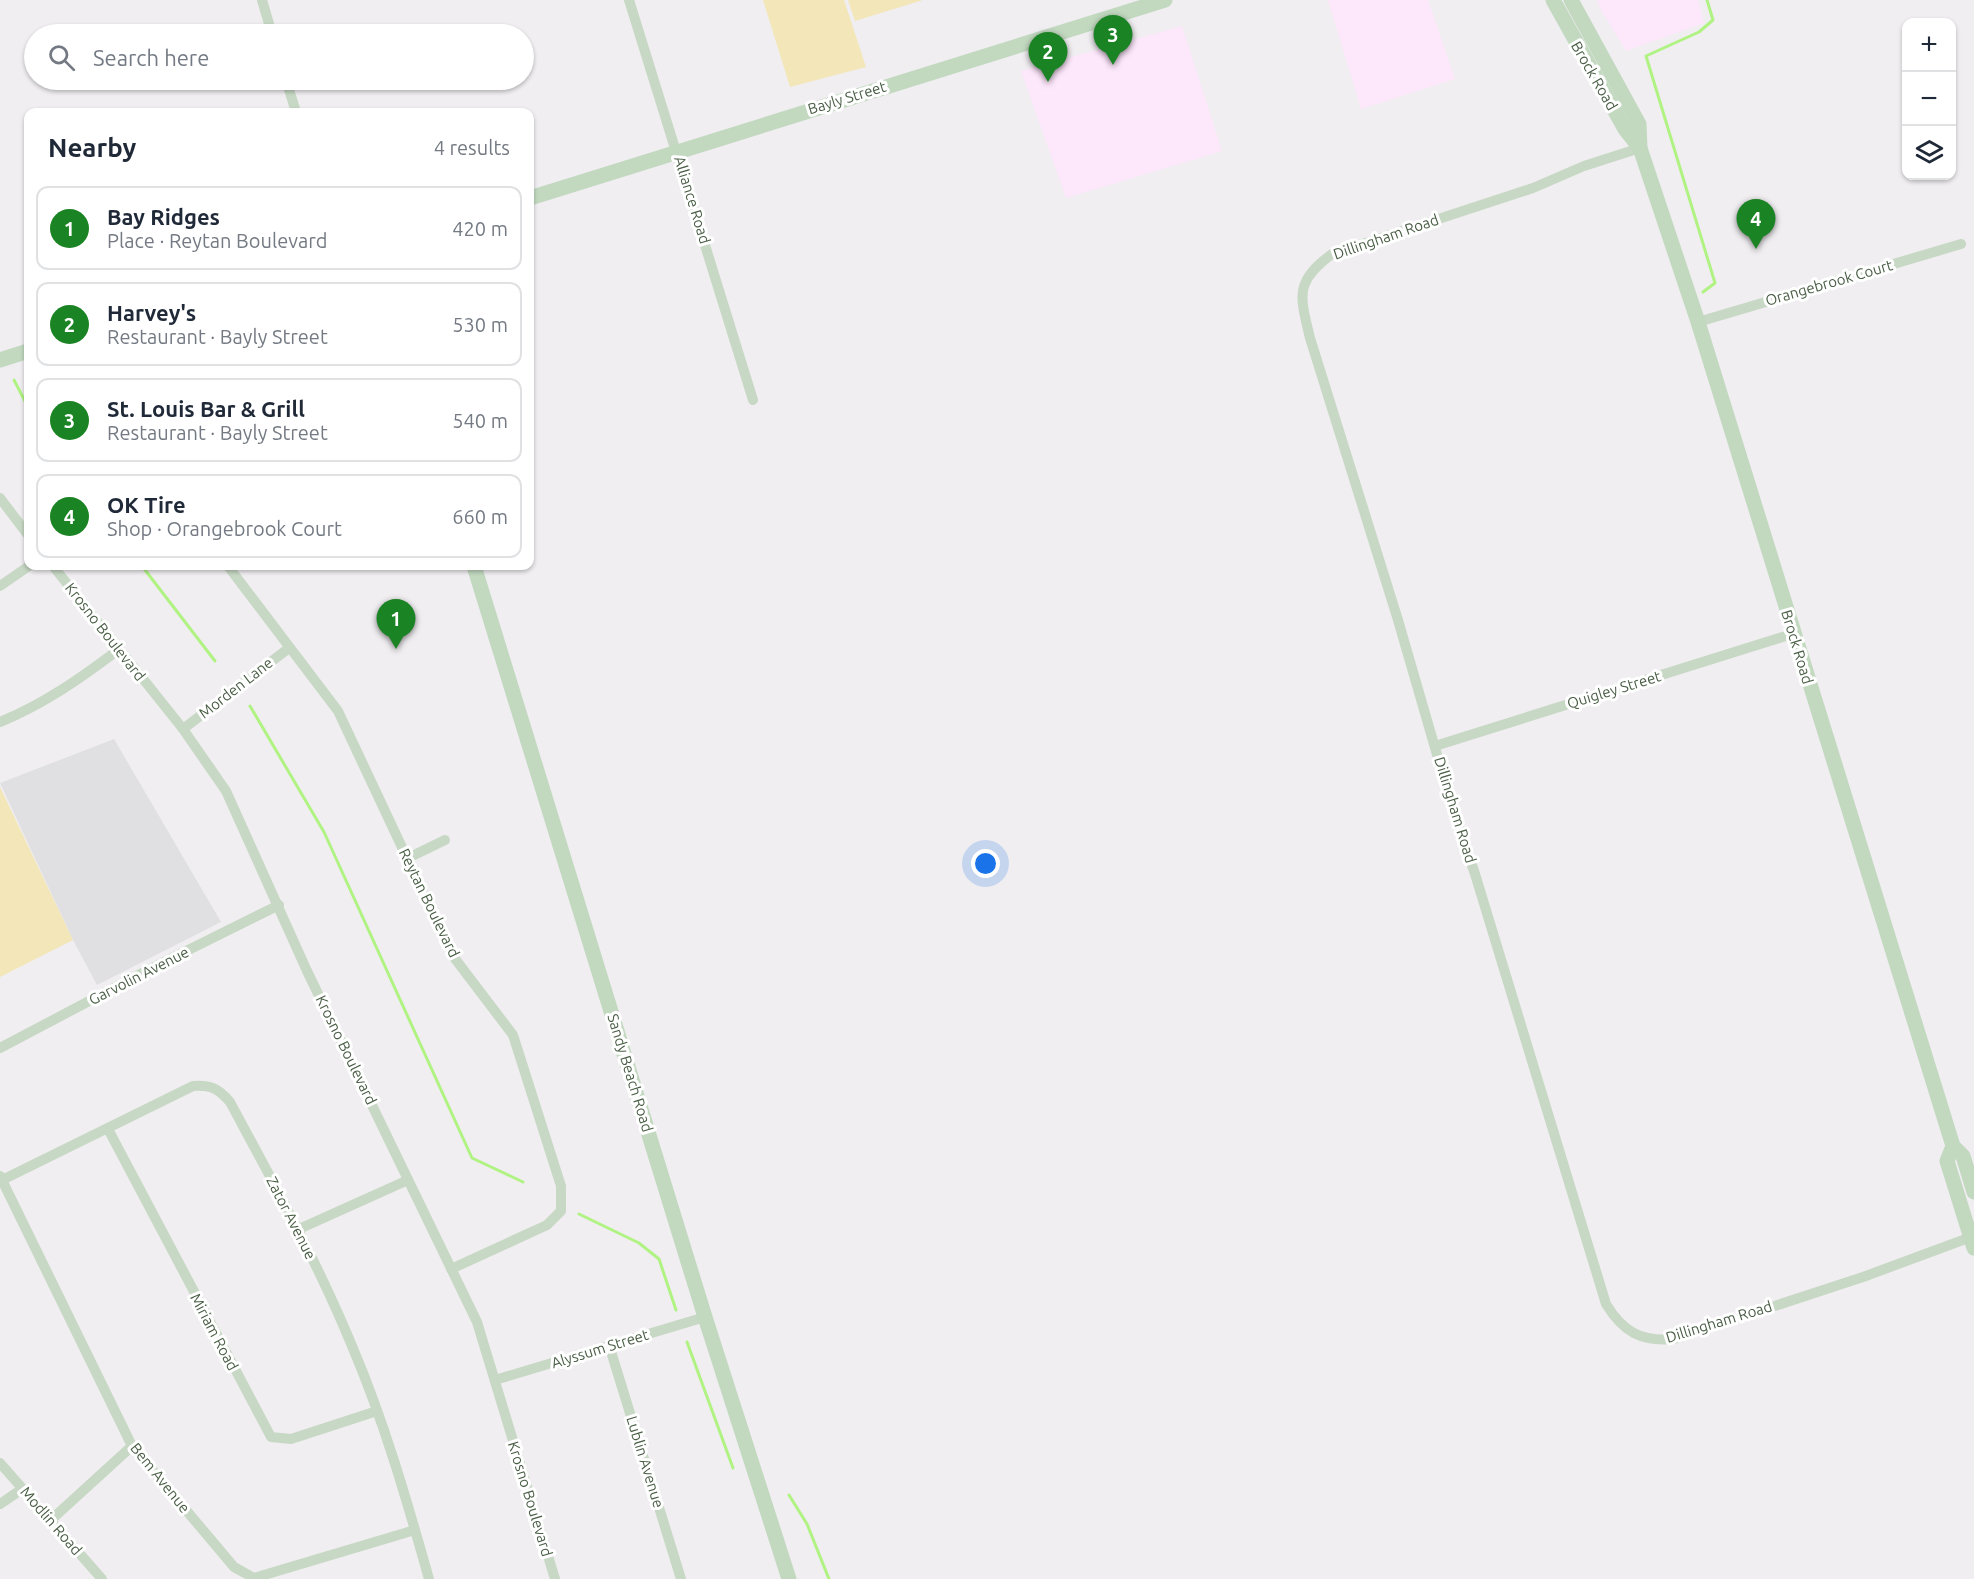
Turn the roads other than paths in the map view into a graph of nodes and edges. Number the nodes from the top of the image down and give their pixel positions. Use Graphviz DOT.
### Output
graph roads {
  1 [pos="262,0"];
  2 [pos="629,0"];
  3 [pos="1165,0"];
  4 [pos="1553,0"];
  5 [pos="1571,0"];
  6 [pos="269,24"];
  7 [pos="289,90"];
  8 [pos="295,108"];
  9 [pos="1640,148"];
  10 [pos="678,151"];
  11 [pos="534,197"];
  12 [pos="1961,244"];
  13 [pos="1698,321"];
  14 [pos="24,352"];
  15 [pos="0,360"];
  16 [pos="753,400"];
  17 [pos="0,498"];
  18 [pos="24,530"];
  19 [pos="24,569"];
  20 [pos="56,570"];
  21 [pos="231,570"];
  22 [pos="475,570"];
  23 [pos="0,586"];
  24 [pos="1792,634"];
  25 [pos="289,648"];
  26 [pos="118,650"];
  27 [pos="0,722"];
  28 [pos="183,729"];
  29 [pos="1435,746"];
  30 [pos="445,840"];
  31 [pos="408,858"];
  32 [pos="279,905"];
  33 [pos="0,1048"];
  34 [pos="108,1129"];
  35 [pos="1953,1146"];
  36 [pos="1,1178"];
  37 [pos="408,1180"];
  38 [pos="1974,1192"];
  39 [pos="299,1229"];
  40 [pos="1973,1241"];
  41 [pos="451,1269"];
  42 [pos="705,1317"];
  43 [pos="609,1346"];
  44 [pos="495,1380"];
  45 [pos="377,1411"];
  46 [pos="132,1446"];
  47 [pos="0,1463"];
  48 [pos="22,1489"];
  49 [pos="0,1504"];
  50 [pos="52,1519"];
  51 [pos="415,1530"];
  52 [pos="102,1579"];
  53 [pos="429,1579"];
  54 [pos="555,1579"];
  55 [pos="681,1579"];
  56 [pos="789,1579"];
  1 -- 6 [label="street"];
  2 -- 10 [label="street, Alliance Road"];
  3 -- 10 [label="main road, Bayly Street"];
  4 -- 9 [label="main road, Brock Road"];
  5 -- 9 [label="main road, Brock Road"];
  7 -- 8 [label="street"];
  9 -- 13 [label="main road, Brock Road"];
  9 -- 29 [label="street, Dillingham Road"];
  10 -- 11 [label="main road, Bayly Street"];
  10 -- 16 [label="street, Alliance Road"];
  12 -- 13 [label="street, Orangebrook Court"];
  13 -- 24 [label="main road, Brock Road"];
  14 -- 15 [label="main road"];
  17 -- 18 [label="street"];
  19 -- 23 [label="street"];
  20 -- 26 [label="street, Krosno Boulevard"];
  21 -- 25 [label="street, Reytan Boulevard"];
  22 -- 42 [label="main road, Sandy Beach Road"];
  24 -- 29 [label="street, Quigley Street"];
  24 -- 35 [label="main road, Brock Road"];
  25 -- 28 [label="street, Morden Lane"];
  25 -- 31 [label="street, Reytan Boulevard"];
  26 -- 27 [label="street"];
  26 -- 28 [label="street, Krosno Boulevard"];
  28 -- 32 [label="street, Krosno Boulevard"];
  29 -- 40 [label="street, Dillingham Road"];
  30 -- 31 [label="street"];
  31 -- 41 [label="street, Reytan Boulevard"];
  32 -- 33 [label="street, Garvolin Avenue"];
  32 -- 37 [label="street, Krosno Boulevard"];
  34 -- 36 [label="street, Zator Avenue"];
  34 -- 39 [label="street, Zator Avenue"];
  34 -- 45 [label="street, Miriam Road"];
  35 -- 38 [label="main road, Brock Road"];
  35 -- 40 [label="main road, Brock Road"];
  36 -- 46 [label="street, Bem Avenue"];
  37 -- 39 [label="street"];
  37 -- 41 [label="street, Krosno Boulevard"];
  39 -- 45 [label="street, Zator Avenue"];
  41 -- 44 [label="street, Krosno Boulevard"];
  42 -- 43 [label="street, Alyssum Street"];
  42 -- 56 [label="main road, Sandy Beach Road"];
  43 -- 44 [label="street, Alyssum Street"];
  43 -- 55 [label="street, Lublin Avenue"];
  44 -- 54 [label="street, Krosno Boulevard"];
  45 -- 51 [label="street, Zator Avenue"];
  46 -- 50 [label="street"];
  46 -- 51 [label="street, Bem Avenue"];
  47 -- 48 [label="street, Modlin Road"];
  48 -- 49 [label="street"];
  48 -- 50 [label="street, Modlin Road"];
  50 -- 52 [label="street, Modlin Road"];
  51 -- 53 [label="street, Zator Avenue"];
}
